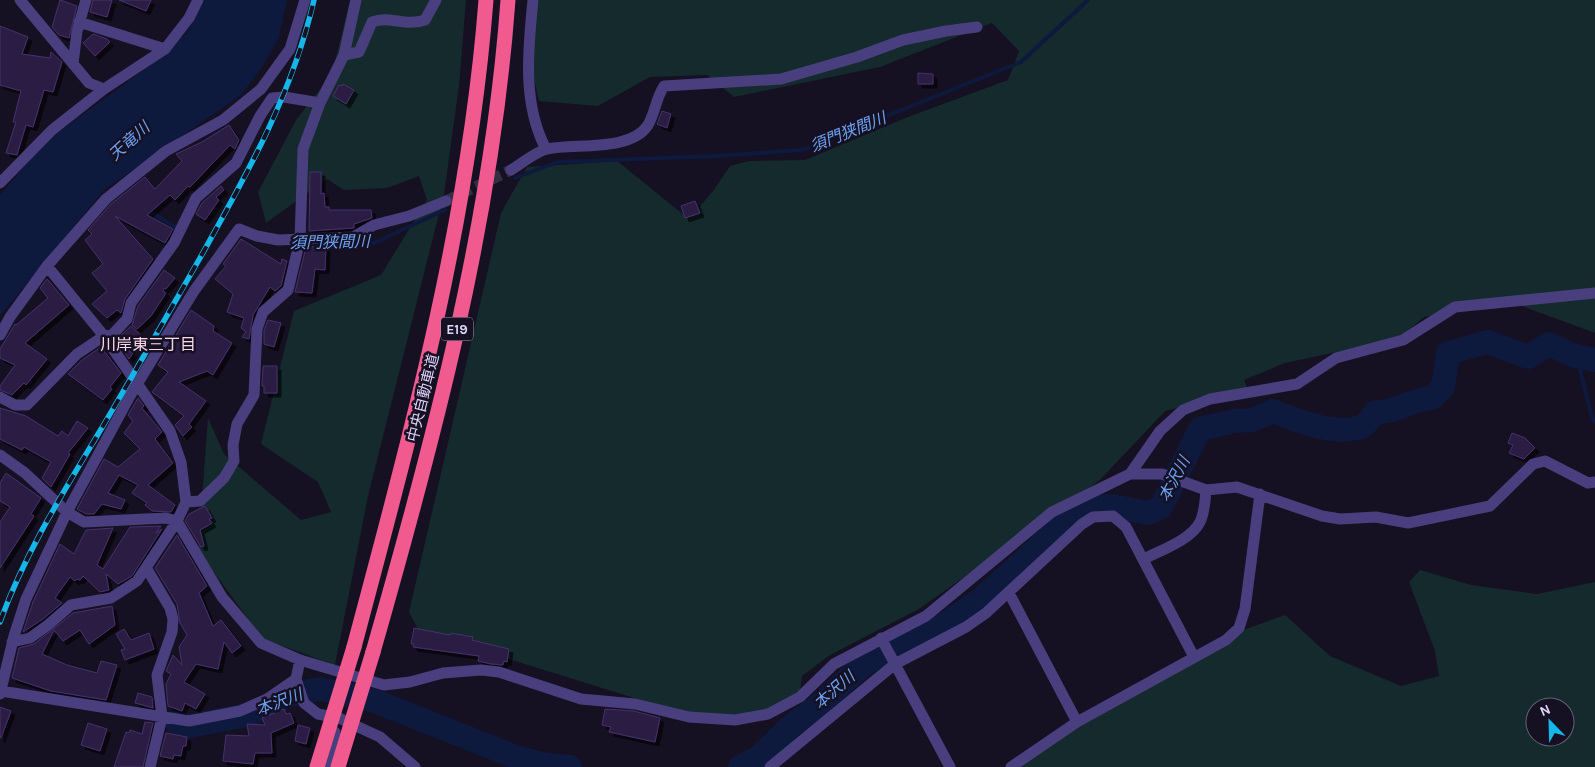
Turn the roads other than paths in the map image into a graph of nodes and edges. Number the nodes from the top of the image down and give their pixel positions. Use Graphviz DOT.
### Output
graph roads {
  1 [pos="20,0"];
  2 [pos="86,0"];
  3 [pos="198,0"];
  4 [pos="305,0"];
  5 [pos="356,0"];
  6 [pos="436,0"];
  7 [pos="486,0"];
  8 [pos="508,0"];
  9 [pos="534,0"];
  10 [pos="80,22"];
  11 [pos="977,27"];
  12 [pos="165,49"];
  13 [pos="344,55"];
  14 [pos="73,64"];
  15 [pos="104,89"];
  16 [pos="320,103"];
  17 [pos="546,149"];
  18 [pos="511,170"];
  19 [pos="4,172"];
  20 [pos="0,183"];
  21 [pos="446,201"];
  22 [pos="300,240"];
  23 [pos="47,266"];
  24 [pos="1595,293"];
  25 [pos="0,336"];
  26 [pos="104,336"];
  27 [pos="138,384"];
  28 [pos="0,397"];
  29 [pos="0,455"];
  30 [pos="1130,474"];
  31 [pos="1595,482"];
  32 [pos="1206,490"];
  33 [pos="1260,494"];
  34 [pos="186,502"];
  35 [pos="67,512"];
  36 [pos="177,521"];
  37 [pos="1144,559"];
  38 [pos="147,569"];
  39 [pos="1009,593"];
  40 [pos="881,638"];
  41 [pos="12,642"];
  42 [pos="1194,657"];
  43 [pos="300,660"];
  44 [pos="895,664"];
  45 [pos="299,688"];
  46 [pos="0,692"];
  47 [pos="339,718"];
  48 [pos="162,720"];
  49 [pos="1077,722"];
  50 [pos="150,767"];
  51 [pos="317,767"];
  52 [pos="326,767"];
  53 [pos="338,767"];
  54 [pos="415,767"];
  55 [pos="770,767"];
  56 [pos="950,767"];
  57 [pos="1011,767"];
  1 -- 14 [label="street"];
  2 -- 10 [label="street"];
  3 -- 12 [label="street"];
  4 -- 23 [label="street"];
  5 -- 13 [label="street"];
  6 -- 13 [label="street"];
  7 -- 51 [label="highway, 中央自動車道 / E19, bridge"];
  8 -- 53 [label="highway, 中央自動車道 / E19, bridge"];
  9 -- 17 [label="street"];
  10 -- 12 [label="street"];
  10 -- 14 [label="street"];
  11 -- 17 [label="street"];
  12 -- 15 [label="street"];
  13 -- 16 [label="street"];
  14 -- 15 [label="street"];
  15 -- 19 [label="street"];
  16 -- 22 [label="street"];
  16 -- 26 [label="street"];
  17 -- 18 [label="street"];
  19 -- 20 [label="street"];
  21 -- 22 [label="street"];
  22 -- 27 [label="street"];
  22 -- 34 [label="street"];
  23 -- 25 [label="street"];
  23 -- 26 [label="street"];
  24 -- 30 [label="street"];
  26 -- 27 [label="street"];
  26 -- 28 [label="street"];
  27 -- 34 [label="street"];
  27 -- 35 [label="street"];
  29 -- 35 [label="street"];
  30 -- 32 [label="street"];
  30 -- 40 [label="street"];
  31 -- 33 [label="street"];
  32 -- 33 [label="street"];
  32 -- 37 [label="street"];
  33 -- 42 [label="street"];
  34 -- 36 [label="street"];
  35 -- 36 [label="street"];
  35 -- 41 [label="street"];
  36 -- 38 [label="street"];
  36 -- 43 [label="street"];
  37 -- 39 [label="street"];
  37 -- 42 [label="street"];
  38 -- 41 [label="street"];
  38 -- 48 [label="street"];
  39 -- 44 [label="street"];
  39 -- 49 [label="street"];
  40 -- 43 [label="street"];
  40 -- 44 [label="street"];
  41 -- 46 [label="street"];
  42 -- 49 [label="street"];
  43 -- 45 [label="street"];
  44 -- 55 [label="street"];
  44 -- 56 [label="street"];
  45 -- 47 [label="street"];
  45 -- 48 [label="street"];
  46 -- 48 [label="street"];
  47 -- 52 [label="street"];
  47 -- 54 [label="street"];
  48 -- 50 [label="street"];
  49 -- 57 [label="street"];
}
